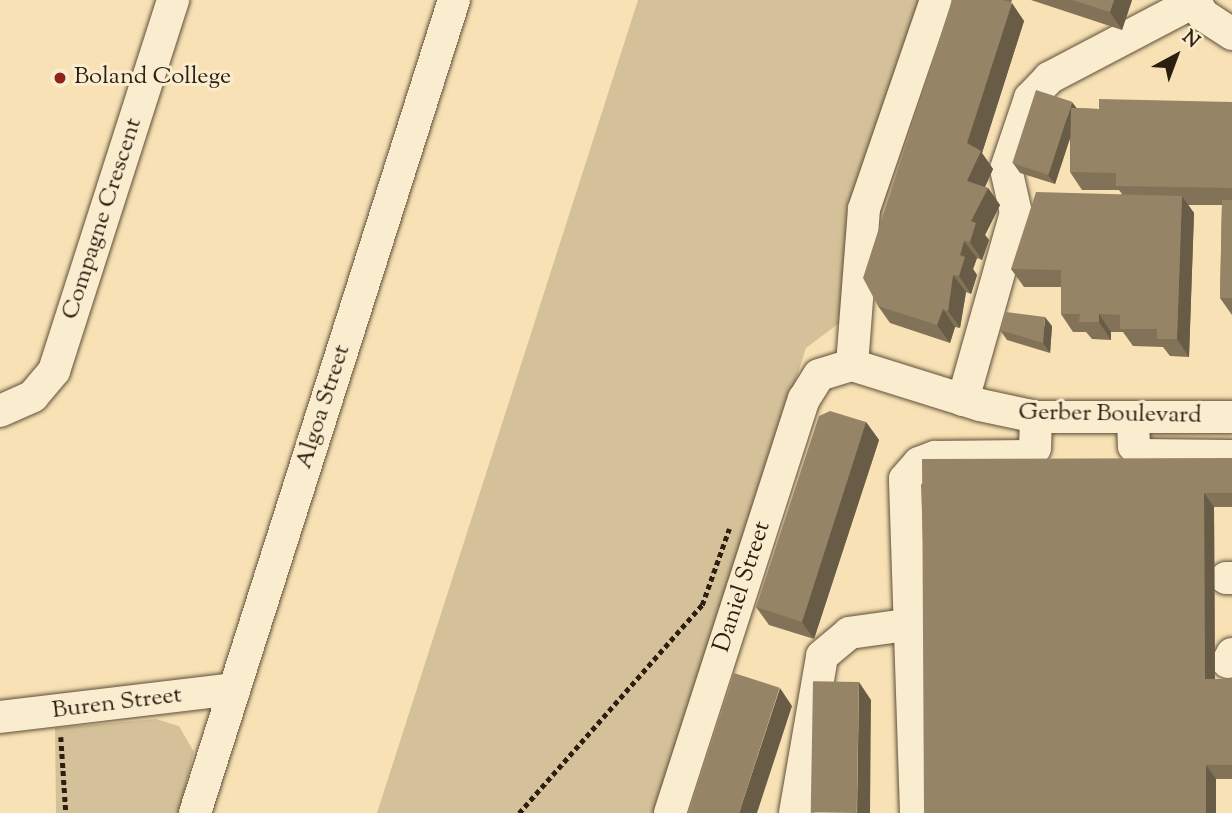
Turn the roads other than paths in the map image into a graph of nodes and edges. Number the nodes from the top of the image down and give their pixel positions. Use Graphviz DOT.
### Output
graph roads {
  1 [pos="173,0"];
  2 [pos="454,0"];
  3 [pos="936,0"];
  4 [pos="1194,1"];
  5 [pos="1232,34"];
  6 [pos="840,367"];
  7 [pos="962,400"];
  8 [pos="0,411"];
  9 [pos="1036,417"];
  10 [pos="1232,417"];
  11 [pos="1133,419"];
  12 [pos="1230,456"];
  13 [pos="907,625"];
  14 [pos="234,689"];
  15 [pos="0,717"];
  16 [pos="195,813"];
  17 [pos="670,813"];
  18 [pos="795,813"];
  19 [pos="916,813"];
  1 -- 8 [label="street, Compagne Crescent"];
  2 -- 14 [label="street, Algoa Street"];
  3 -- 6 [label="street"];
  4 -- 5 [label="street"];
  4 -- 7 [label="street"];
  6 -- 7 [label="street, Gerber Boulevard"];
  6 -- 17 [label="street, Daniel Street"];
  7 -- 9 [label="street, Gerber Boulevard"];
  9 -- 11 [label="street, Gerber Boulevard"];
  9 -- 13 [label="street"];
  10 -- 11 [label="street, Gerber Boulevard"];
  11 -- 12 [label="street"];
  13 -- 18 [label="street"];
  13 -- 19 [label="street"];
  14 -- 15 [label="street, Buren Street"];
  14 -- 16 [label="street, Algoa Street"];
}
